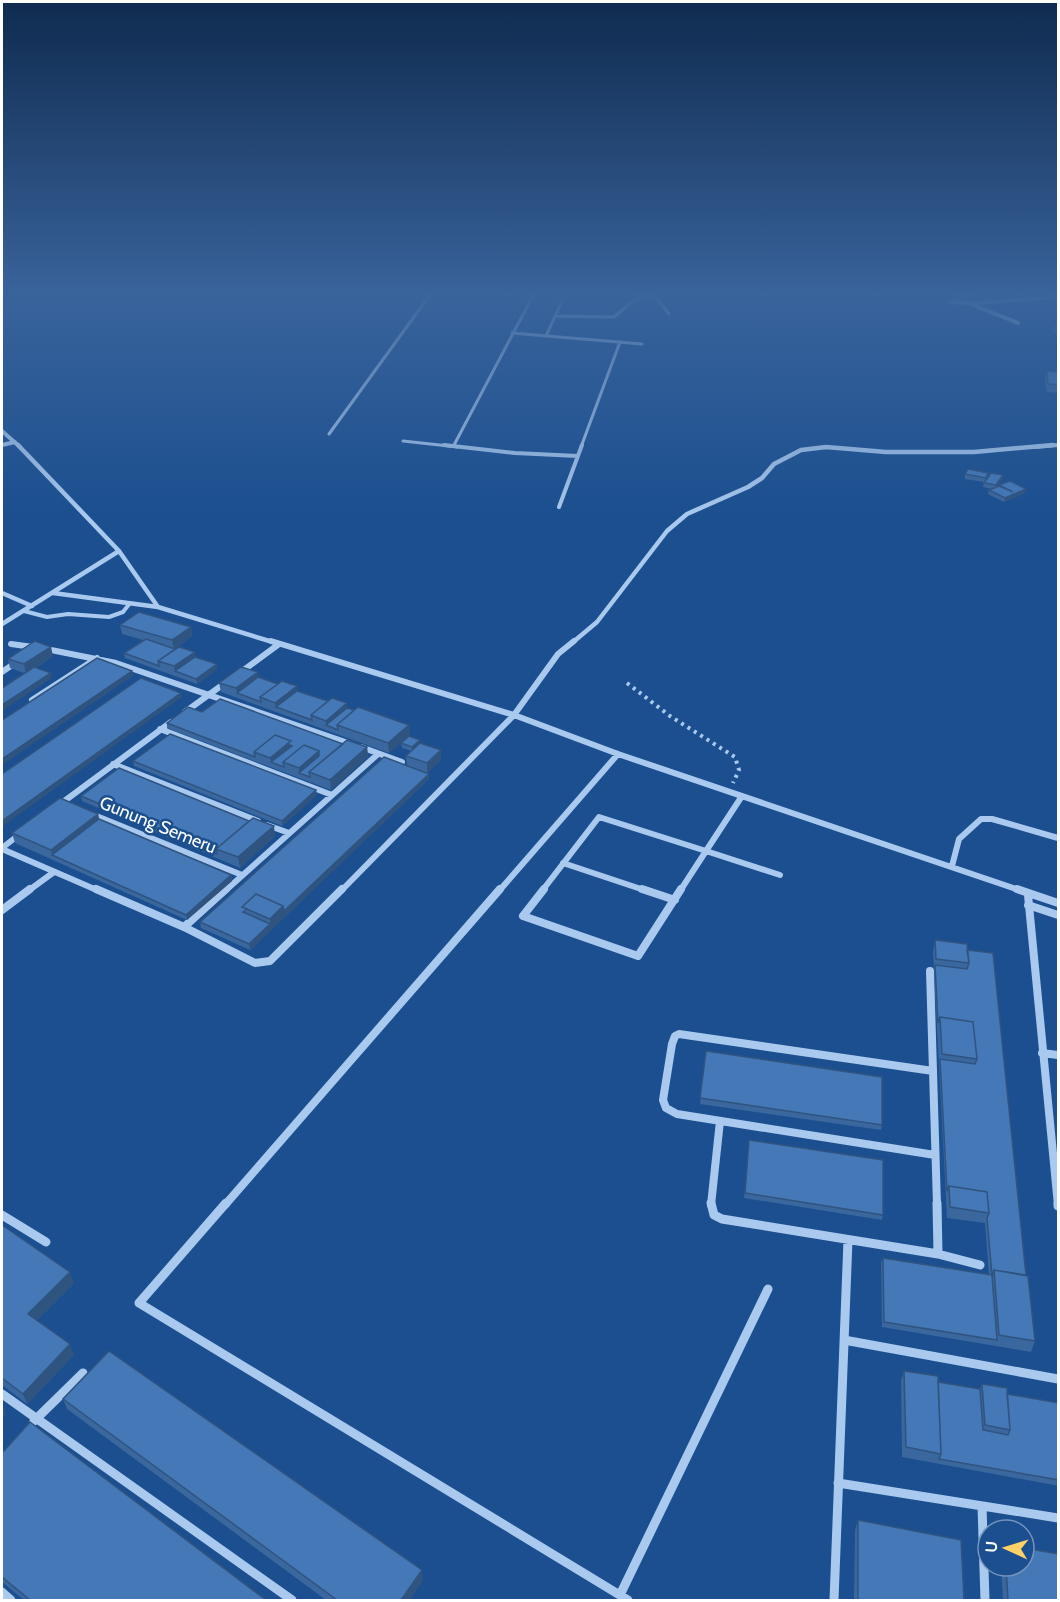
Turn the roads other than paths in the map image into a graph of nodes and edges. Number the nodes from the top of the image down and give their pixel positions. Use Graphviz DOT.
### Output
graph roads {
  1 [pos="378,367"];
  2 [pos="495,367"];
  3 [pos="611,367"];
  4 [pos="2,431"];
  5 [pos="329,434"];
  6 [pos="404,441"];
  7 [pos="15,442"];
  8 [pos="2,445"];
  9 [pos="454,445"];
  10 [pos="1059,445"];
  11 [pos="578,456"];
  12 [pos="559,507"];
  13 [pos="119,551"];
  14 [pos="2,593"];
  15 [pos="53,593"];
  16 [pos="130,603"];
  17 [pos="32,606"];
  18 [pos="158,607"];
  19 [pos="24,611"];
  20 [pos="2,624"];
  21 [pos="11,644"];
  22 [pos="279,644"];
  23 [pos="39,648"];
  24 [pos="29,654"];
  25 [pos="97,658"];
  26 [pos="20,660"];
  27 [pos="2,672"];
  28 [pos="149,675"];
  29 [pos="139,682"];
  30 [pos="210,694"];
  31 [pos="29,702"];
  32 [pos="514,715"];
  33 [pos="160,729"];
  34 [pos="378,753"];
  35 [pos="618,754"];
  36 [pos="402,762"];
  37 [pos="113,764"];
  38 [pos="332,795"];
  39 [pos="742,796"];
  40 [pos="54,809"];
  41 [pos="89,813"];
  42 [pos="28,829"];
  43 [pos="289,833"];
  44 [pos="1059,838"];
  45 [pos="2,849"];
  46 [pos="706,851"];
  47 [pos="563,863"];
  48 [pos="952,866"];
  49 [pos="54,872"];
  50 [pos="780,874"];
  51 [pos="242,875"];
  52 [pos="1028,895"];
  53 [pos="675,900"];
  54 [pos="1059,903"];
  55 [pos="1028,905"];
  56 [pos="2,910"];
  57 [pos="1059,915"];
  58 [pos="184,927"];
  59 [pos="930,971"];
  60 [pos="1042,1053"];
  61 [pos="1059,1055"];
  62 [pos="933,1071"];
  63 [pos="720,1121"];
  64 [pos="935,1155"];
  65 [pos="1059,1206"];
  66 [pos="2,1215"];
  67 [pos="848,1240"];
  68 [pos="46,1242"];
  69 [pos="938,1254"];
  70 [pos="980,1265"];
  71 [pos="768,1289"];
  72 [pos="844,1340"];
  73 [pos="83,1373"];
  74 [pos="1059,1379"];
  75 [pos="2,1394"];
  76 [pos="32,1424"];
  77 [pos="838,1483"];
  78 [pos="982,1506"];
  79 [pos="1059,1518"];
  80 [pos="2,1592"];
  81 [pos="624,1598"];
  82 [pos="11,1600"];
  83 [pos="291,1600"];
  84 [pos="834,1600"];
  85 [pos="986,1600"];
  1 -- 5 [label="lane"];
  2 -- 9 [label="lane"];
  3 -- 11 [label="lane"];
  4 -- 7 [label="street"];
  6 -- 9 [label="lane"];
  7 -- 8 [label="street"];
  7 -- 13 [label="street"];
  9 -- 11 [label="lane"];
  10 -- 32 [label="street"];
  11 -- 12 [label="lane"];
  13 -- 15 [label="street"];
  13 -- 18 [label="street"];
  14 -- 17 [label="street"];
  15 -- 16 [label="street"];
  15 -- 17 [label="street"];
  16 -- 18 [label="street"];
  16 -- 19 [label="lane"];
  17 -- 19 [label="street"];
  18 -- 22 [label="street"];
  19 -- 20 [label="street"];
  21 -- 23 [label="street"];
  22 -- 30 [label="street"];
  22 -- 32 [label="street"];
  23 -- 24 [label="street"];
  23 -- 25 [label="street"];
  25 -- 28 [label="street"];
  25 -- 31 [label="street"];
  26 -- 27 [label="street"];
  28 -- 29 [label="street"];
  28 -- 30 [label="street"];
  30 -- 33 [label="street"];
  30 -- 34 [label="street"];
  32 -- 35 [label="street"];
  32 -- 58 [label="street"];
  33 -- 37 [label="street"];
  33 -- 38 [label="street"];
  34 -- 36 [label="street"];
  34 -- 38 [label="street"];
  35 -- 39 [label="street"];
  35 -- 81 [label="street"];
  37 -- 40 [label="street"];
  37 -- 43 [label="street"];
  38 -- 43 [label="street"];
  39 -- 46 [label="street"];
  39 -- 48 [label="street"];
  41 -- 51 [label="street, Gunung Semeru"];
  42 -- 45 [label="street"];
  43 -- 51 [label="street"];
  44 -- 48 [label="street"];
  45 -- 49 [label="street"];
  46 -- 47 [label="street"];
  46 -- 50 [label="street"];
  46 -- 53 [label="street"];
  47 -- 53 [label="street"];
  47 -- 53 [label="street"];
  48 -- 52 [label="street"];
  49 -- 56 [label="street"];
  49 -- 58 [label="street"];
  51 -- 58 [label="street"];
  52 -- 54 [label="street"];
  52 -- 55 [label="street"];
  55 -- 57 [label="street"];
  55 -- 60 [label="street"];
  59 -- 62 [label="street"];
  60 -- 61 [label="street"];
  60 -- 65 [label="street"];
  62 -- 63 [label="street"];
  62 -- 64 [label="street"];
  63 -- 64 [label="street"];
  63 -- 67 [label="street"];
  64 -- 69 [label="street"];
  66 -- 68 [label="street"];
  67 -- 69 [label="street"];
  67 -- 72 [label="street"];
  69 -- 70 [label="street"];
  71 -- 81 [label="street"];
  72 -- 74 [label="street"];
  72 -- 77 [label="street"];
  73 -- 76 [label="street"];
  75 -- 76 [label="street"];
  76 -- 83 [label="street"];
  77 -- 78 [label="street"];
  77 -- 84 [label="street"];
  78 -- 79 [label="street"];
  78 -- 85 [label="street"];
  80 -- 82 [label="street"];
}
